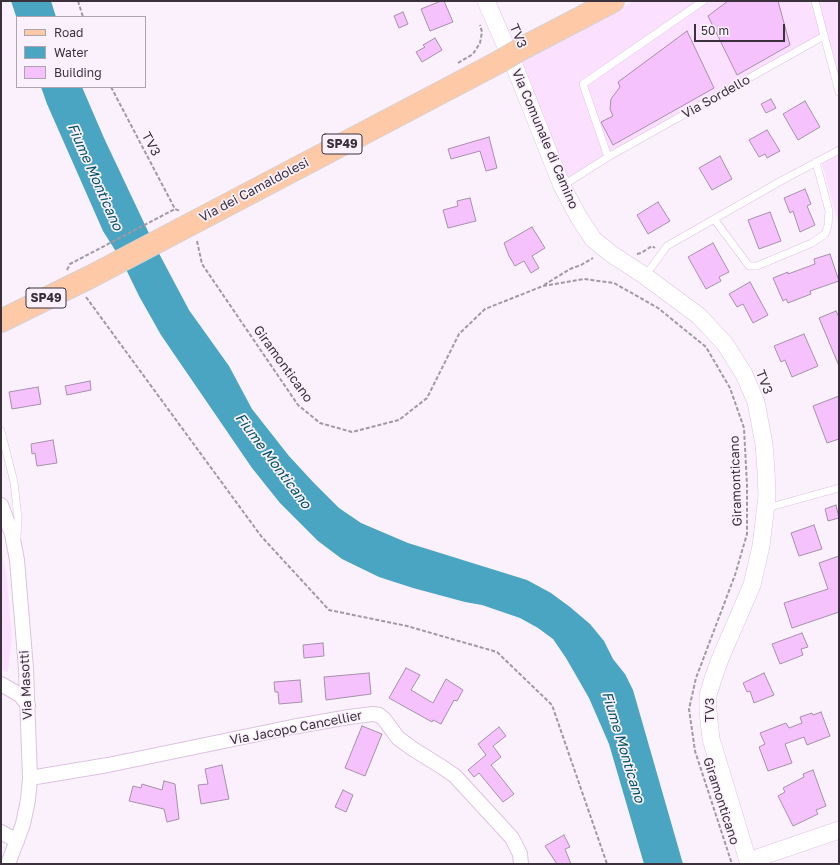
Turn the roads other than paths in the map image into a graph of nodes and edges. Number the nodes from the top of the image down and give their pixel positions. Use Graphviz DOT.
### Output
graph roads {
  1 [pos="486,1"];
  2 [pos="613,1"];
  3 [pos="703,1"];
  4 [pos="815,1"];
  5 [pos="824,36"];
  6 [pos="839,92"];
  7 [pos="839,150"];
  8 [pos="608,157"];
  9 [pos="816,162"];
  10 [pos="562,186"];
  11 [pos="714,219"];
  12 [pos="645,276"];
  13 [pos="1,321"];
  14 [pos="1,431"];
  15 [pos="839,488"];
  16 [pos="1,505"];
  17 [pos="774,506"];
  18 [pos="15,548"];
  19 [pos="26,669"];
  20 [pos="1,683"];
  21 [pos="28,705"];
  22 [pos="30,778"];
  23 [pos="839,830"];
  24 [pos="1,832"];
  25 [pos="17,841"];
  26 [pos="749,863"];
  27 [pos="8,864"];
  28 [pos="521,864"];
  1 -- 10 [label="street, Via Comunale di Camino"];
  2 -- 13 [label="main road, Via dei Camaldolesi / SP49, bridge"];
  3 -- 8 [label="lane"];
  4 -- 5 [label="lane"];
  5 -- 6 [label="lane"];
  5 -- 8 [label="lane, Via Sordello"];
  7 -- 9 [label="lane"];
  8 -- 10 [label="lane, Via Sordello"];
  9 -- 11 [label="lane"];
  9 -- 11 [label="lane"];
  10 -- 12 [label="street, Via Comunale di Camino"];
  11 -- 12 [label="lane"];
  12 -- 26 [label="street, Via Comunale di Camino"];
  14 -- 18 [label="lane"];
  15 -- 17 [label="lane"];
  16 -- 18 [label="street, Via Masotti"];
  18 -- 19 [label="street, Via Masotti"];
  19 -- 20 [label="street"];
  19 -- 21 [label="street, Via Masotti"];
  20 -- 21 [label="street"];
  21 -- 22 [label="street, Via Masotti"];
  22 -- 25 [label="street, Via Masotti"];
  22 -- 28 [label="street, Via Jacopo Cancellier"];
  23 -- 26 [label="street"];
  24 -- 25 [label="street"];
  25 -- 27 [label="street, Via Masotti"];
}
